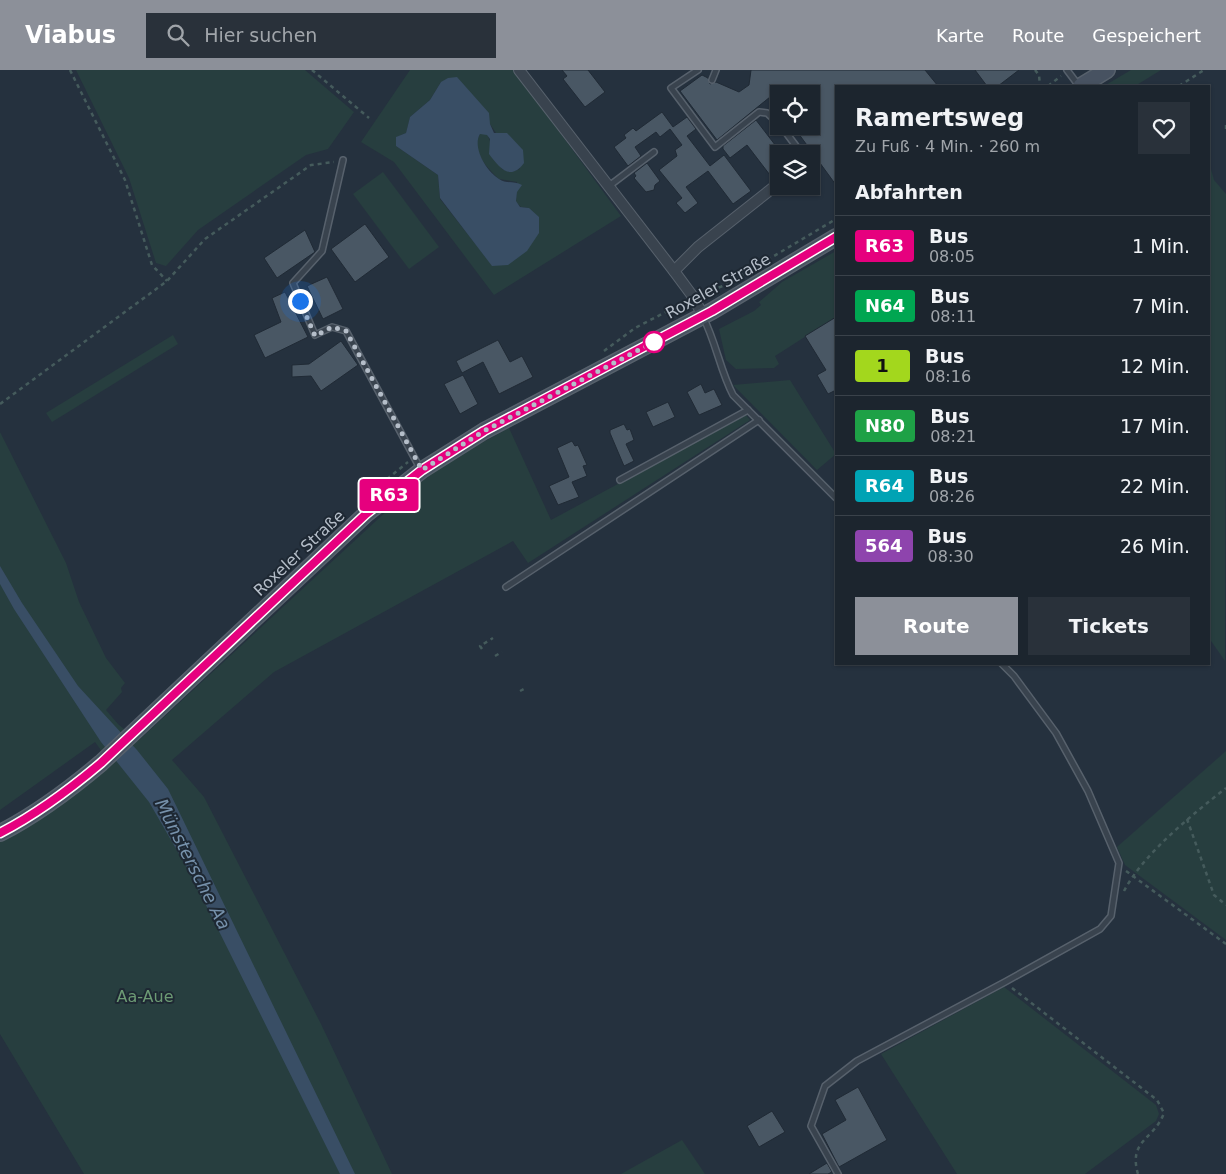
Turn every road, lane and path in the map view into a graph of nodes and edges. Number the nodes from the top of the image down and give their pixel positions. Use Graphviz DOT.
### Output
graph roads {
  1 [pos="70,70"];
  2 [pos="312,70"];
  3 [pos="518,70"];
  4 [pos="698,70"];
  5 [pos="716,70"];
  6 [pos="1035,70"];
  7 [pos="1107,70"];
  8 [pos="1204,70"];
  9 [pos="1067,71"];
  10 [pos="712,80"];
  11 [pos="1040,85"];
  12 [pos="1049,85"];
  13 [pos="1079,85"];
  14 [pos="1082,85"];
  15 [pos="1181,85"];
  16 [pos="770,116"];
  17 [pos="369,118"];
  18 [pos="1226,125"];
  19 [pos="1226,129"];
  20 [pos="788,135"];
  21 [pos="795,145"];
  22 [pos="654,152"];
  23 [pos="343,160"];
  24 [pos="608,187"];
  25 [pos="770,190"];
  26 [pos="835,237"];
  27 [pos="674,271"];
  28 [pos="167,281"];
  29 [pos="703,316"];
  30 [pos="0,404"];
  31 [pos="748,410"];
  32 [pos="758,420"];
  33 [pos="422,470"];
  34 [pos="620,480"];
  35 [pos="835,497"];
  36 [pos="506,587"];
  37 [pos="493,638"];
  38 [pos="482,649"];
  39 [pos="502,652"];
  40 [pos="496,656"];
  41 [pos="1003,665"];
  42 [pos="526,688"];
  43 [pos="520,691"];
  44 [pos="1226,788"];
  45 [pos="1187,819"];
  46 [pos="0,833"];
  47 [pos="1119,863"];
  48 [pos="1131,877"];
  49 [pos="1226,905"];
  50 [pos="1226,944"];
  51 [pos="1005,982"];
  52 [pos="838,1174"];
  53 [pos="1138,1174"];
  1 -- 28 [label="path"];
  2 -- 17 [label="path"];
  3 -- 24 [label="street"];
  4 -- 16 [label="lane"];
  5 -- 10 [label="lane"];
  6 -- 11 [label="path"];
  7 -- 14 [label="main road"];
  8 -- 15 [label="path"];
  9 -- 12 [label="path"];
  9 -- 13 [label="lane"];
  18 -- 19 [label="path"];
  20 -- 21 [label="lane"];
  22 -- 24 [label="lane"];
  23 -- 28 [label="path"];
  23 -- 33 [label="lane"];
  24 -- 27 [label="street"];
  25 -- 27 [label="street"];
  26 -- 29 [label="main road, Roxeler Straße"];
  27 -- 29 [label="street"];
  28 -- 30 [label="path"];
  29 -- 31 [label="lane"];
  29 -- 33 [label="main road, Roxeler Straße"];
  31 -- 32 [label="lane"];
  31 -- 34 [label="lane"];
  32 -- 35 [label="lane"];
  32 -- 36 [label="lane"];
  33 -- 46 [label="main road, Roxeler Straße"];
  37 -- 38 [label="path"];
  39 -- 40 [label="path"];
  41 -- 47 [label="lane"];
  42 -- 43 [label="path"];
  44 -- 45 [label="path"];
  45 -- 48 [label="path"];
  45 -- 49 [label="path"];
  47 -- 48 [label="path"];
  47 -- 51 [label="lane"];
  48 -- 50 [label="path"];
  51 -- 52 [label="lane"];
  51 -- 53 [label="path"];
}
